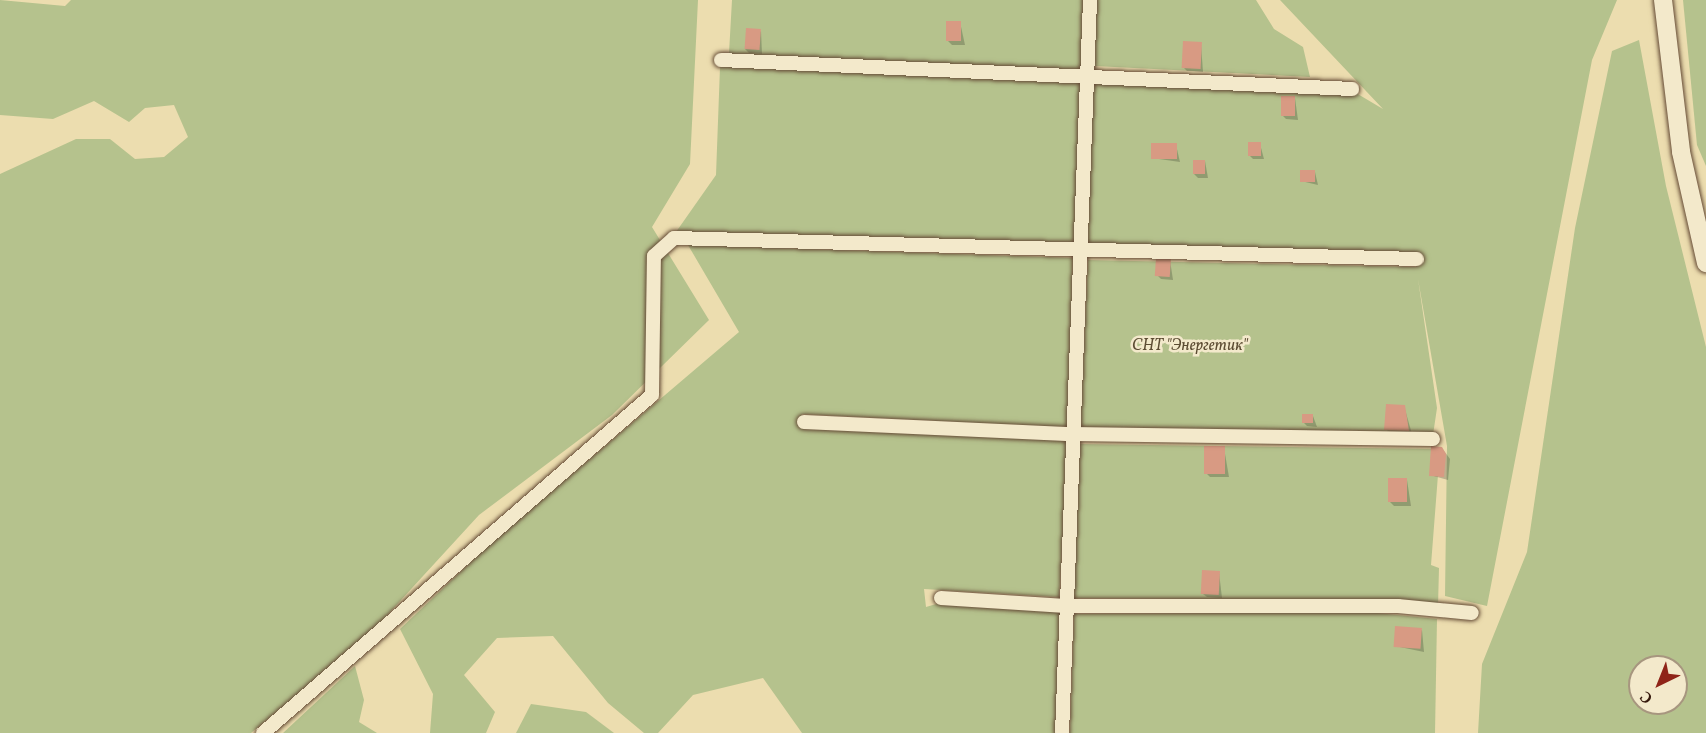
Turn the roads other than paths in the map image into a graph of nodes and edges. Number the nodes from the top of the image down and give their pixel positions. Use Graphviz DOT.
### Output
graph roads {
  1 [pos="1090,0"];
  2 [pos="1663,0"];
  3 [pos="721,60"];
  4 [pos="1089,73"];
  5 [pos="1352,89"];
  6 [pos="1083,253"];
  7 [pos="1417,259"];
  8 [pos="1706,263"];
  9 [pos="804,422"];
  10 [pos="1072,434"];
  11 [pos="1433,439"];
  12 [pos="941,598"];
  13 [pos="1066,606"];
  14 [pos="1472,614"];
  15 [pos="263,733"];
  16 [pos="1062,733"];
  1 -- 4 [label="street"];
  2 -- 8 [label="street"];
  3 -- 4 [label="street"];
  4 -- 5 [label="street"];
  4 -- 6 [label="street"];
  6 -- 7 [label="street"];
  6 -- 10 [label="street"];
  6 -- 15 [label="street"];
  9 -- 10 [label="street"];
  10 -- 11 [label="street"];
  10 -- 13 [label="street"];
  12 -- 13 [label="street"];
  13 -- 14 [label="street"];
  13 -- 16 [label="street"];
}
